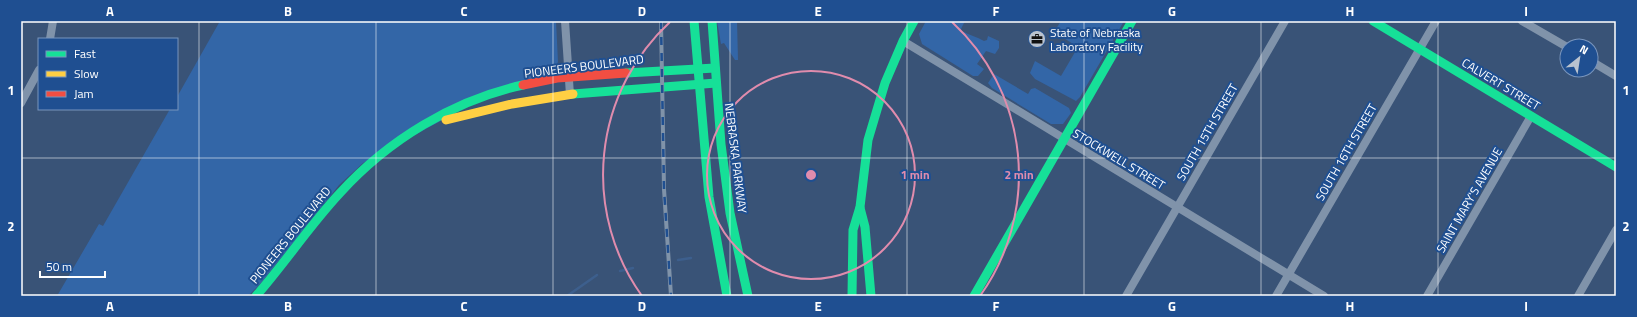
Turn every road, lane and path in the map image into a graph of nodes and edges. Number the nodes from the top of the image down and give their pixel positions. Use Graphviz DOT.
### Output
graph roads {
  1 [pos="53,21"];
  2 [pos="565,21"];
  3 [pos="694,21"];
  4 [pos="712,21"];
  5 [pos="914,21"];
  6 [pos="1132,21"];
  7 [pos="1285,21"];
  8 [pos="1373,21"];
  9 [pos="1436,21"];
  10 [pos="1522,21"];
  11 [pos="50,38"];
  12 [pos="903,41"];
  13 [pos="1559,42"];
  14 [pos="1420,49"];
  15 [pos="1599,66"];
  16 [pos="697,68"];
  17 [pos="715,68"];
  18 [pos="38,72"];
  19 [pos="1616,76"];
  20 [pos="569,78"];
  21 [pos="716,83"];
  22 [pos="698,84"];
  23 [pos="570,95"];
  24 [pos="21,103"];
  25 [pos="1531,116"];
  26 [pos="417,130"];
  27 [pos="1064,139"];
  28 [pos="1616,168"];
  29 [pos="860,207"];
  30 [pos="1177,208"];
  31 [pos="1616,230"];
  32 [pos="1289,275"];
  33 [pos="256,296"];
  34 [pos="727,296"];
  35 [pos="748,296"];
  36 [pos="852,296"];
  37 [pos="871,296"];
  38 [pos="974,296"];
  39 [pos="1126,296"];
  40 [pos="1276,296"];
  41 [pos="1324,296"];
  42 [pos="1427,296"];
  43 [pos="1578,296"];
  1 -- 11 [label="street"];
  2 -- 20 [label="street"];
  3 -- 16 [label="main road"];
  4 -- 17 [label="main road, NEBRASKA PARKWAY"];
  5 -- 12 [label="main road"];
  6 -- 27 [label="main road"];
  7 -- 30 [label="street, SOUTH 15TH STREET"];
  8 -- 14 [label="main road, CALVERT STREET"];
  9 -- 14 [label="street, SOUTH 16TH STREET"];
  10 -- 13 [label="street"];
  12 -- 27 [label="street, STOCKWELL STREET"];
  12 -- 29 [label="main road"];
  14 -- 25 [label="main road, CALVERT STREET"];
  14 -- 32 [label="street, SOUTH 16TH STREET"];
  15 -- 19 [label="street"];
  16 -- 17 [label="main road, PIONEERS BOULEVARD"];
  16 -- 20 [label="main road, PIONEERS BOULEVARD"];
  16 -- 22 [label="main road"];
  17 -- 21 [label="main road, NEBRASKA PARKWAY"];
  18 -- 24 [label="street"];
  20 -- 23 [label="street"];
  20 -- 26 [label="main road, PIONEERS BOULEVARD"];
  21 -- 22 [label="main road, PIONEERS BOULEVARD"];
  21 -- 35 [label="main road, NEBRASKA PARKWAY"];
  22 -- 23 [label="main road, PIONEERS BOULEVARD"];
  22 -- 34 [label="main road"];
  23 -- 26 [label="main road, PIONEERS BOULEVARD"];
  25 -- 28 [label="main road, CALVERT STREET"];
  25 -- 42 [label="street, SAINT MARY'S AVENUE"];
  26 -- 33 [label="main road, PIONEERS BOULEVARD"];
  27 -- 30 [label="street, STOCKWELL STREET"];
  27 -- 38 [label="main road"];
  29 -- 36 [label="main road"];
  29 -- 37 [label="main road"];
  30 -- 32 [label="street, STOCKWELL STREET"];
  30 -- 39 [label="street, SOUTH 15TH STREET"];
  31 -- 43 [label="street"];
  32 -- 40 [label="street, SOUTH 16TH STREET"];
  32 -- 41 [label="street, STOCKWELL STREET"];
}
